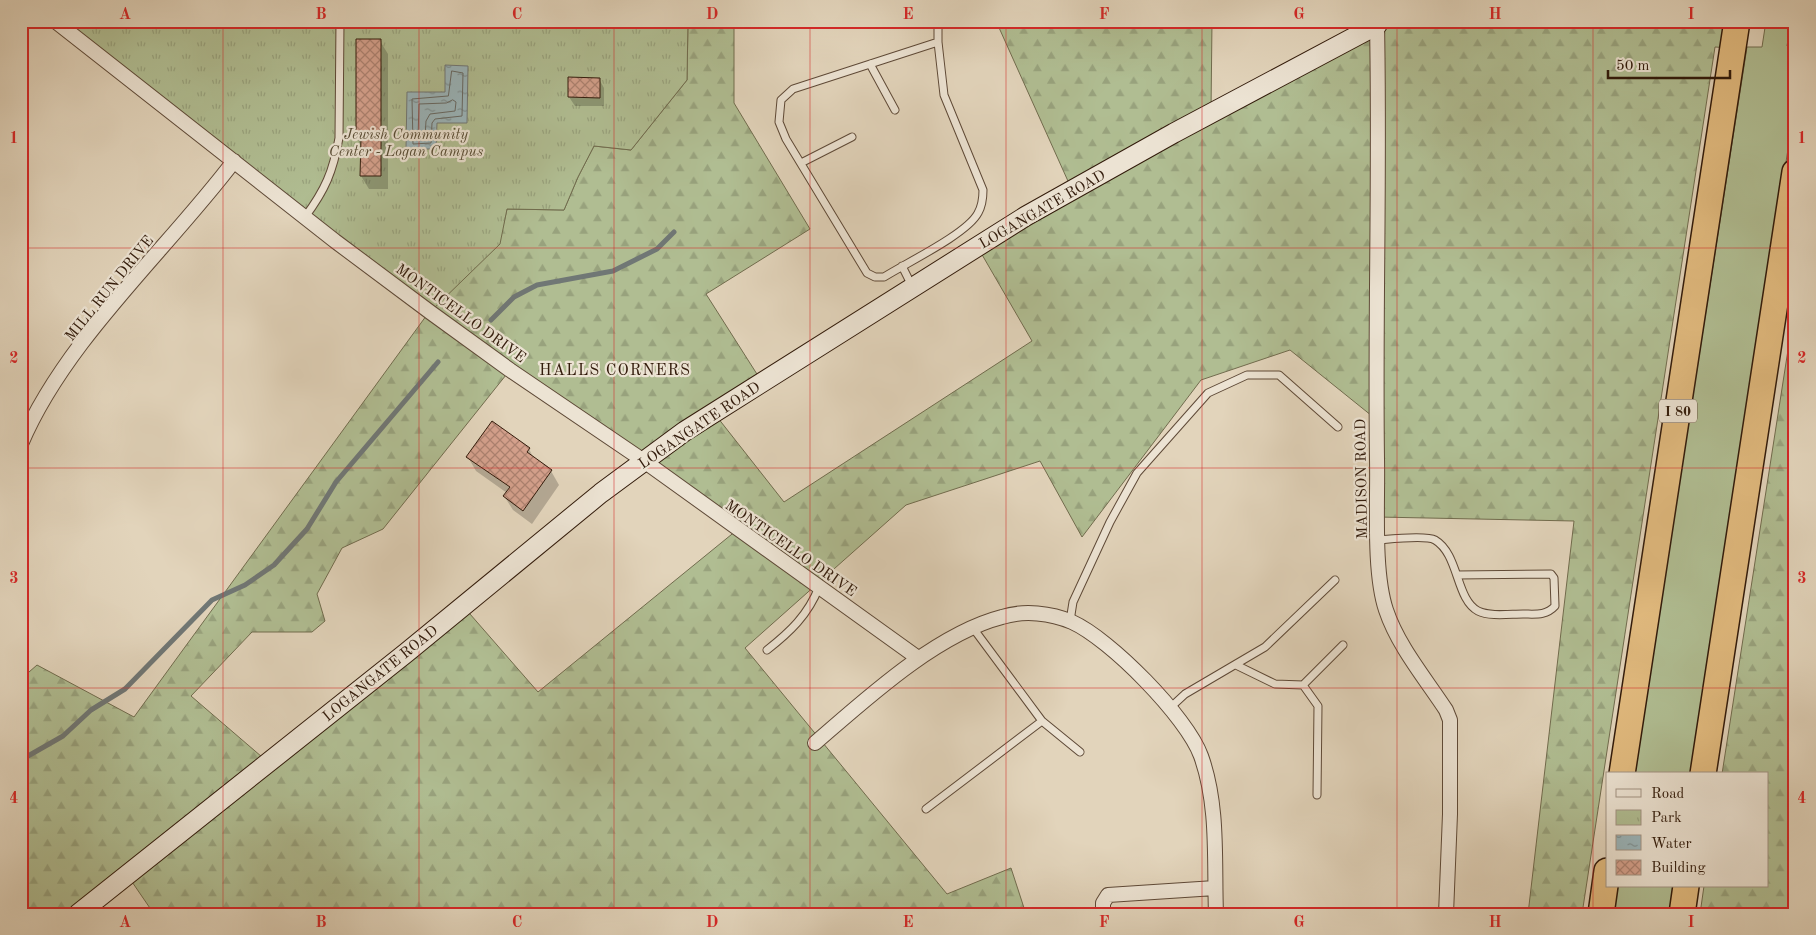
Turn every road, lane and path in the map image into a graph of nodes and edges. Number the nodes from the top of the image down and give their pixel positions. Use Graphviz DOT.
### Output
graph roads {
  1 [pos="55,21"];
  2 [pos="340,21"];
  3 [pos="938,21"];
  4 [pos="1737,21"];
  5 [pos="1381,22"];
  6 [pos="70,26"];
  7 [pos="938,42"];
  8 [pos="870,64"];
  9 [pos="894,110"];
  10 [pos="852,137"];
  11 [pos="234,161"];
  12 [pos="800,163"];
  13 [pos="1795,172"];
  14 [pos="305,217"];
  15 [pos="902,266"];
  16 [pos="913,286"];
  17 [pos="1338,427"];
  18 [pos="21,444"];
  19 [pos="644,461"];
  20 [pos="1378,540"];
  21 [pos="1457,575"];
  22 [pos="1335,580"];
  23 [pos="819,587"];
  24 [pos="1070,621"];
  25 [pos="973,628"];
  26 [pos="1343,645"];
  27 [pos="767,650"];
  28 [pos="918,658"];
  29 [pos="1236,665"];
  30 [pos="1303,685"];
  31 [pos="1171,707"];
  32 [pos="1042,721"];
  33 [pos="815,743"];
  34 [pos="1080,752"];
  35 [pos="1622,772"];
  36 [pos="1703,772"];
  37 [pos="1318,795"];
  38 [pos="926,808"];
  39 [pos="1606,878"];
  40 [pos="1215,888"];
  41 [pos="1686,888"];
  42 [pos="78,914"];
  43 [pos="1103,914"];
  44 [pos="1216,914"];
  45 [pos="1446,914"];
  46 [pos="1601,914"];
  47 [pos="1682,914"];
  1 -- 6 [label="street, MONTICELLO DRIVE"];
  2 -- 14 [label="lane"];
  3 -- 7 [label="lane"];
  4 -- 35 [label="highway, I 80"];
  5 -- 16 [label="street, LOGANGATE ROAD"];
  5 -- 20 [label="street, MADISON ROAD"];
  6 -- 11 [label="street, MONTICELLO DRIVE"];
  7 -- 8 [label="lane"];
  7 -- 15 [label="lane"];
  8 -- 9 [label="lane"];
  8 -- 12 [label="lane"];
  10 -- 12 [label="lane"];
  11 -- 14 [label="street, MONTICELLO DRIVE"];
  11 -- 18 [label="street, MILL RUN DRIVE"];
  12 -- 15 [label="lane"];
  13 -- 36 [label="highway"];
  14 -- 19 [label="street, MONTICELLO DRIVE"];
  15 -- 16 [label="lane"];
  16 -- 19 [label="street, LOGANGATE ROAD"];
  17 -- 24 [label="lane"];
  19 -- 23 [label="street, MONTICELLO DRIVE"];
  19 -- 42 [label="street, LOGANGATE ROAD"];
  20 -- 21 [label="lane"];
  20 -- 45 [label="street, MADISON ROAD"];
  21 -- 21 [label="lane"];
  22 -- 29 [label="lane"];
  23 -- 27 [label="lane"];
  23 -- 28 [label="street, MONTICELLO DRIVE"];
  24 -- 25 [label="street"];
  24 -- 31 [label="street"];
  25 -- 28 [label="street"];
  25 -- 32 [label="lane"];
  26 -- 30 [label="lane"];
  28 -- 33 [label="street"];
  29 -- 30 [label="lane"];
  29 -- 31 [label="lane"];
  30 -- 37 [label="lane"];
  31 -- 40 [label="street"];
  32 -- 34 [label="lane"];
  32 -- 38 [label="lane"];
  39 -- 46 [label="highway"];
  40 -- 43 [label="street"];
  40 -- 44 [label="street"];
  41 -- 47 [label="highway"];
}
